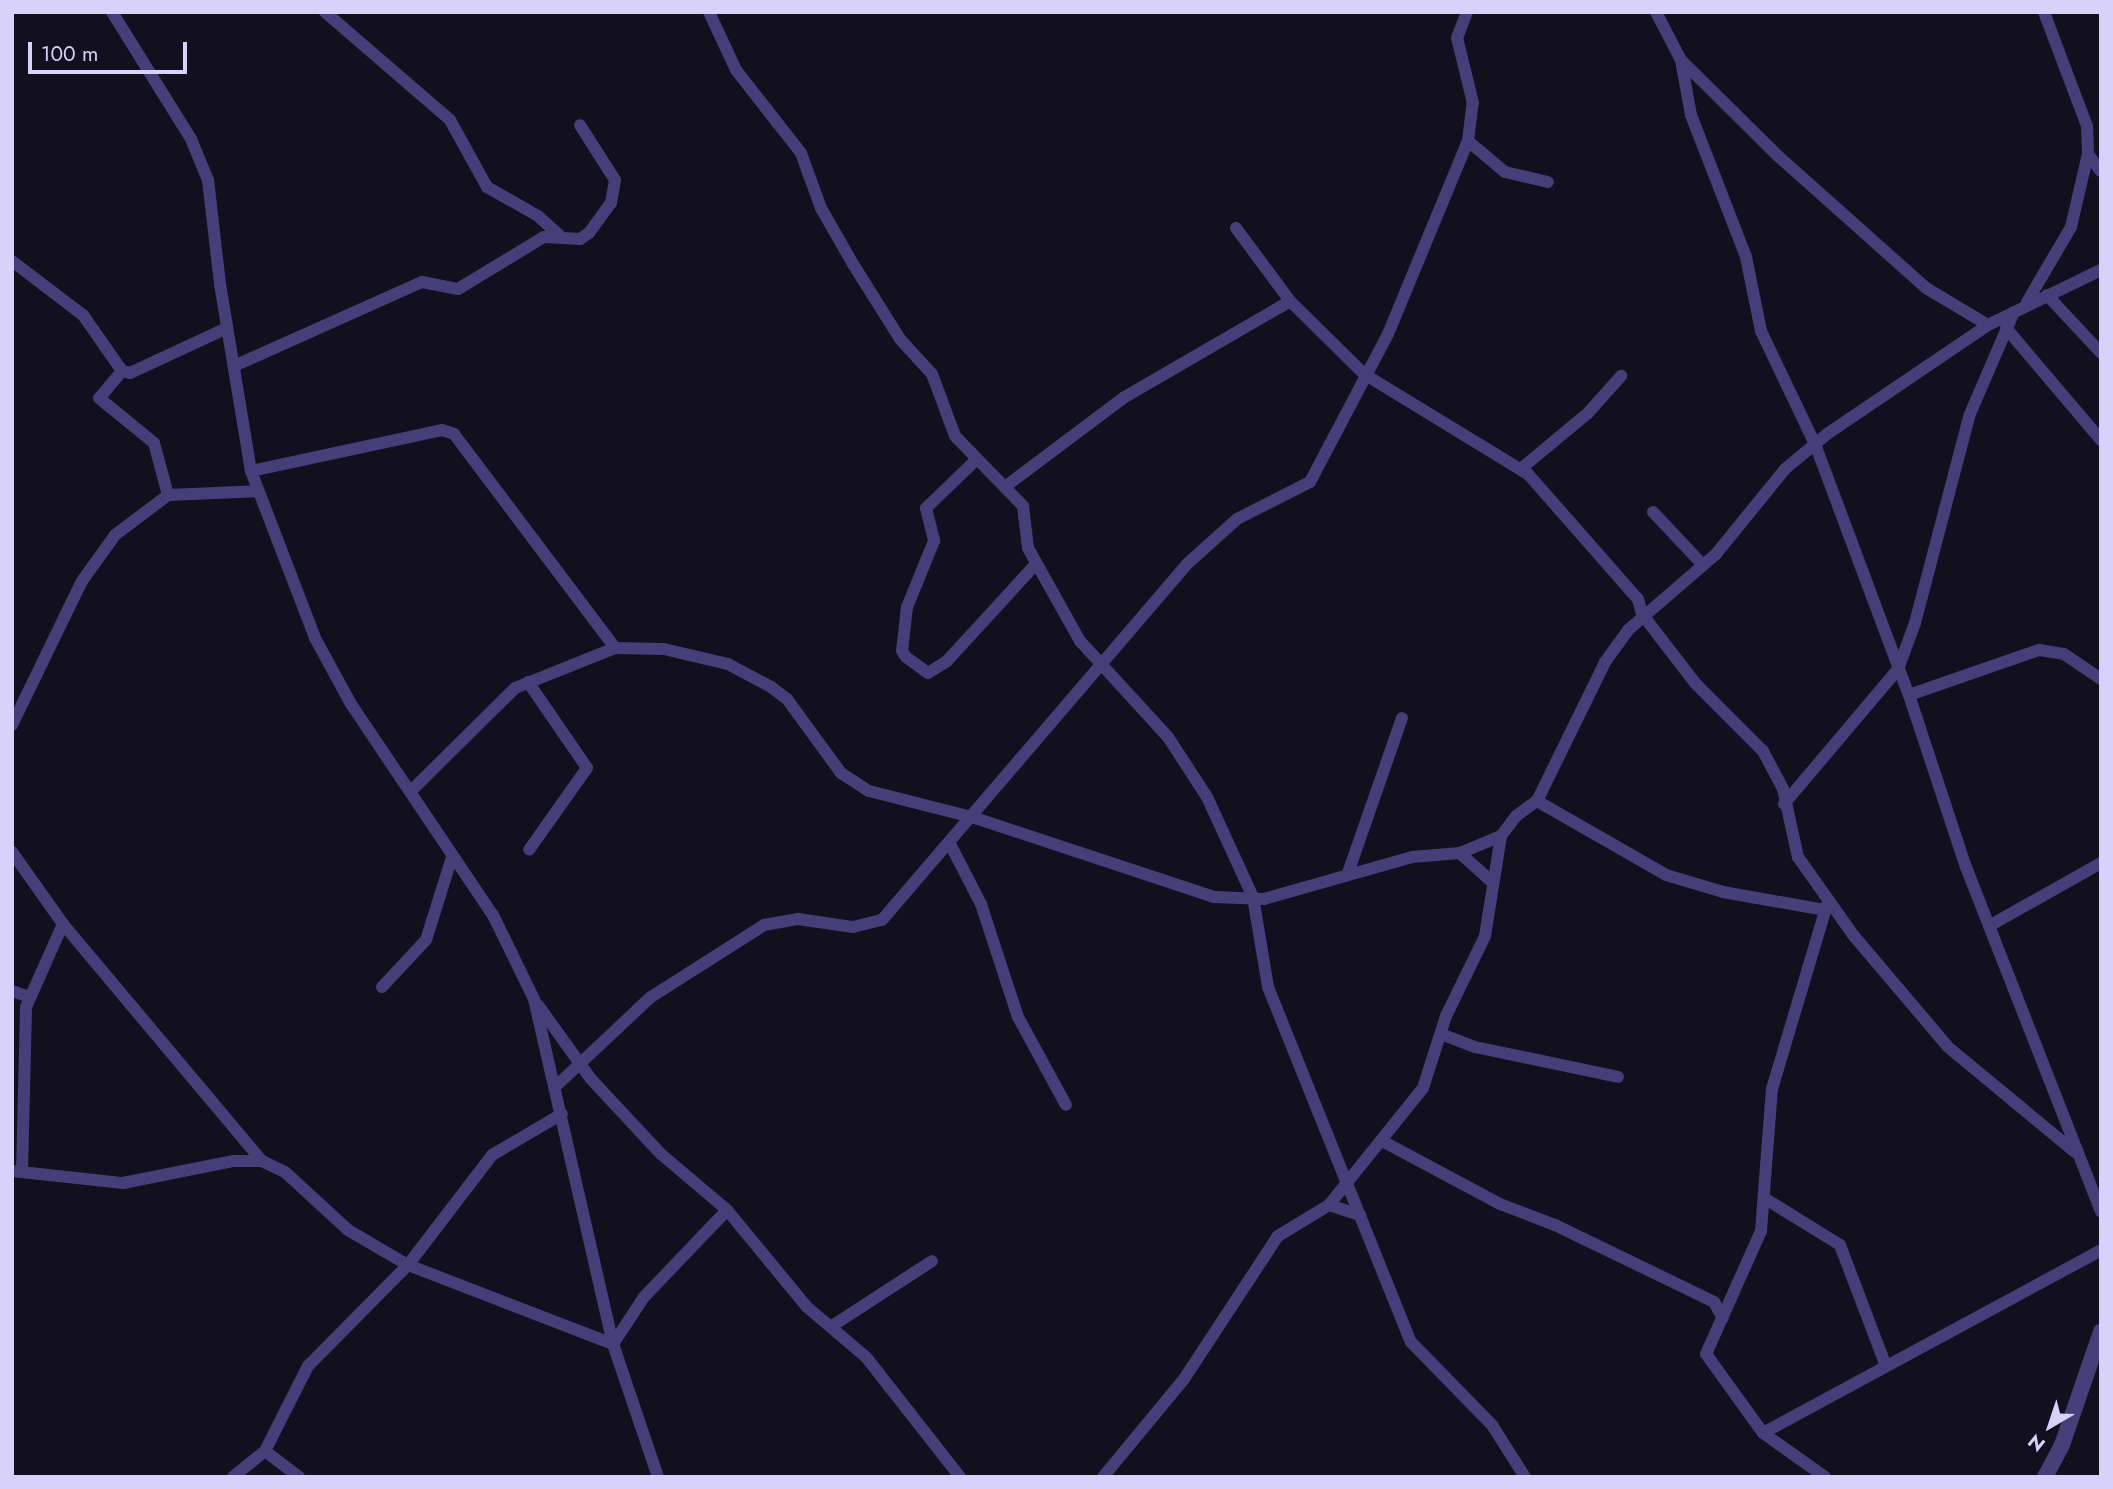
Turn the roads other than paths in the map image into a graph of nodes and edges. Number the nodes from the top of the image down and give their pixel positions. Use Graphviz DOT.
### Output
graph roads {
  1 [pos="112,12"];
  2 [pos="325,12"];
  3 [pos="709,12"];
  4 [pos="1467,12"];
  5 [pos="1657,12"];
  6 [pos="2044,12"];
  7 [pos="1681,60"];
  8 [pos="580,125"];
  9 [pos="1468,141"];
  10 [pos="2088,154"];
  11 [pos="2101,171"];
  12 [pos="1548,182"];
  13 [pos="1236,228"];
  14 [pos="562,237"];
  15 [pos="12,261"];
  16 [pos="2101,270"];
  17 [pos="2047,295"];
  18 [pos="1290,301"];
  19 [pos="2019,308"];
  20 [pos="1988,325"];
  21 [pos="227,328"];
  22 [pos="2006,328"];
  23 [pos="2101,352"];
  24 [pos="234,366"];
  25 [pos="122,371"];
  26 [pos="1364,374"];
  27 [pos="1621,376"];
  28 [pos="2101,440"];
  29 [pos="1815,444"];
  30 [pos="977,459"];
  31 [pos="1522,468"];
  32 [pos="251,471"];
  33 [pos="1006,486"];
  34 [pos="258,491"];
  35 [pos="168,495"];
  36 [pos="1654,512"];
  37 [pos="1036,564"];
  38 [pos="1703,565"];
  39 [pos="1642,614"];
  40 [pos="615,648"];
  41 [pos="1102,664"];
  42 [pos="1898,669"];
  43 [pos="2101,679"];
  44 [pos="528,682"];
  45 [pos="1909,695"];
  46 [pos="1402,718"];
  47 [pos="12,725"];
  48 [pos="410,792"];
  49 [pos="1537,801"];
  50 [pos="1784,804"];
  51 [pos="972,817"];
  52 [pos="1501,835"];
  53 [pos="949,842"];
  54 [pos="529,850"];
  55 [pos="12,852"];
  56 [pos="1460,853"];
  57 [pos="452,857"];
  58 [pos="2101,863"];
  59 [pos="1348,873"];
  60 [pos="1493,883"];
  61 [pos="1253,897"];
  62 [pos="1826,905"];
  63 [pos="62,924"];
  64 [pos="1989,926"];
  65 [pos="382,987"];
  66 [pos="12,991"];
  67 [pos="29,997"];
  68 [pos="534,999"];
  69 [pos="1441,1034"];
  70 [pos="581,1065"];
  71 [pos="1618,1077"];
  72 [pos="555,1087"];
  73 [pos="1066,1105"];
  74 [pos="562,1114"];
  75 [pos="1384,1142"];
  76 [pos="2075,1152"];
  77 [pos="262,1161"];
  78 [pos="17,1172"];
  79 [pos="1346,1182"];
  80 [pos="1764,1198"];
  81 [pos="1329,1205"];
  82 [pos="727,1210"];
  83 [pos="2101,1212"];
  84 [pos="1360,1215"];
  85 [pos="2101,1250"];
  86 [pos="932,1261"];
  87 [pos="408,1265"];
  88 [pos="1733,1297"];
  89 [pos="1714,1302"];
  90 [pos="1723,1318"];
  91 [pos="832,1326"];
  92 [pos="2101,1332"];
  93 [pos="613,1344"];
  94 [pos="1886,1366"];
  95 [pos="1763,1433"];
  96 [pos="265,1451"];
  97 [pos="233,1477"];
  98 [pos="299,1477"];
  99 [pos="658,1477"];
  100 [pos="960,1477"];
  101 [pos="1103,1477"];
  102 [pos="1525,1477"];
  103 [pos="1825,1477"];
  104 [pos="2045,1477"];
  1 -- 21 [label="street"];
  2 -- 14 [label="street"];
  3 -- 30 [label="street"];
  4 -- 9 [label="street"];
  5 -- 7 [label="street"];
  6 -- 10 [label="street"];
  7 -- 20 [label="street"];
  7 -- 29 [label="street"];
  8 -- 14 [label="street"];
  9 -- 12 [label="street"];
  9 -- 26 [label="street"];
  10 -- 11 [label="street"];
  10 -- 19 [label="street"];
  13 -- 18 [label="street"];
  14 -- 24 [label="street"];
  15 -- 25 [label="street"];
  16 -- 17 [label="street"];
  17 -- 19 [label="street"];
  17 -- 23 [label="street"];
  18 -- 26 [label="street"];
  18 -- 33 [label="street"];
  19 -- 20 [label="street"];
  19 -- 22 [label="street"];
  20 -- 29 [label="street"];
  21 -- 24 [label="street"];
  21 -- 25 [label="street"];
  22 -- 28 [label="street"];
  22 -- 42 [label="street"];
  24 -- 32 [label="street"];
  25 -- 35 [label="street"];
  26 -- 31 [label="street"];
  26 -- 41 [label="street"];
  27 -- 31 [label="street"];
  29 -- 38 [label="street"];
  29 -- 42 [label="street"];
  30 -- 33 [label="street"];
  30 -- 37 [label="street"];
  31 -- 39 [label="street"];
  32 -- 34 [label="street"];
  32 -- 40 [label="street"];
  33 -- 37 [label="street"];
  34 -- 35 [label="street"];
  34 -- 48 [label="street"];
  35 -- 47 [label="street"];
  36 -- 38 [label="street"];
  37 -- 41 [label="street"];
  38 -- 39 [label="street"];
  39 -- 49 [label="street"];
  39 -- 50 [label="street"];
  40 -- 44 [label="street"];
  40 -- 51 [label="street"];
  41 -- 51 [label="street"];
  41 -- 61 [label="street"];
  42 -- 45 [label="street"];
  42 -- 50 [label="street"];
  43 -- 45 [label="street"];
  44 -- 48 [label="street"];
  44 -- 54 [label="street"];
  45 -- 64 [label="street"];
  46 -- 59 [label="street"];
  48 -- 57 [label="street"];
  49 -- 52 [label="street"];
  49 -- 62 [label="street"];
  50 -- 62 [label="street"];
  51 -- 53 [label="street"];
  51 -- 61 [label="street"];
  52 -- 56 [label="street"];
  52 -- 60 [label="street"];
  53 -- 70 [label="street"];
  53 -- 73 [label="street"];
  55 -- 63 [label="street"];
  56 -- 59 [label="street"];
  56 -- 60 [label="street"];
  57 -- 65 [label="street"];
  57 -- 68 [label="street"];
  58 -- 64 [label="street"];
  59 -- 61 [label="street"];
  60 -- 69 [label="street"];
  61 -- 79 [label="street"];
  62 -- 76 [label="street"];
  62 -- 80 [label="street"];
  63 -- 67 [label="street"];
  63 -- 77 [label="street"];
  64 -- 76 [label="street"];
  66 -- 67 [label="street"];
  67 -- 78 [label="street"];
  68 -- 70 [label="street"];
  68 -- 72 [label="street"];
  69 -- 71 [label="street"];
  69 -- 75 [label="street"];
  70 -- 72 [label="street"];
  70 -- 82 [label="street"];
  72 -- 74 [label="street"];
  74 -- 87 [label="street"];
  74 -- 93 [label="street"];
  75 -- 79 [label="street"];
  75 -- 89 [label="street"];
  76 -- 83 [label="street"];
  77 -- 78 [label="street"];
  77 -- 87 [label="street"];
  79 -- 81 [label="street"];
  79 -- 84 [label="street"];
  80 -- 88 [label="street"];
  80 -- 94 [label="street"];
  81 -- 84 [label="street"];
  81 -- 101 [label="street"];
  82 -- 91 [label="street"];
  82 -- 93 [label="street"];
  84 -- 102 [label="street"];
  85 -- 94 [label="street"];
  86 -- 91 [label="street"];
  87 -- 93 [label="street"];
  87 -- 96 [label="street"];
  88 -- 89 [label="street"];
  88 -- 90 [label="street"];
  89 -- 90 [label="street"];
  90 -- 95 [label="street"];
  91 -- 100 [label="street"];
  92 -- 104 [label="street"];
  93 -- 99 [label="street"];
  94 -- 95 [label="street"];
  95 -- 103 [label="street"];
  96 -- 97 [label="street"];
  96 -- 98 [label="street"];
}
